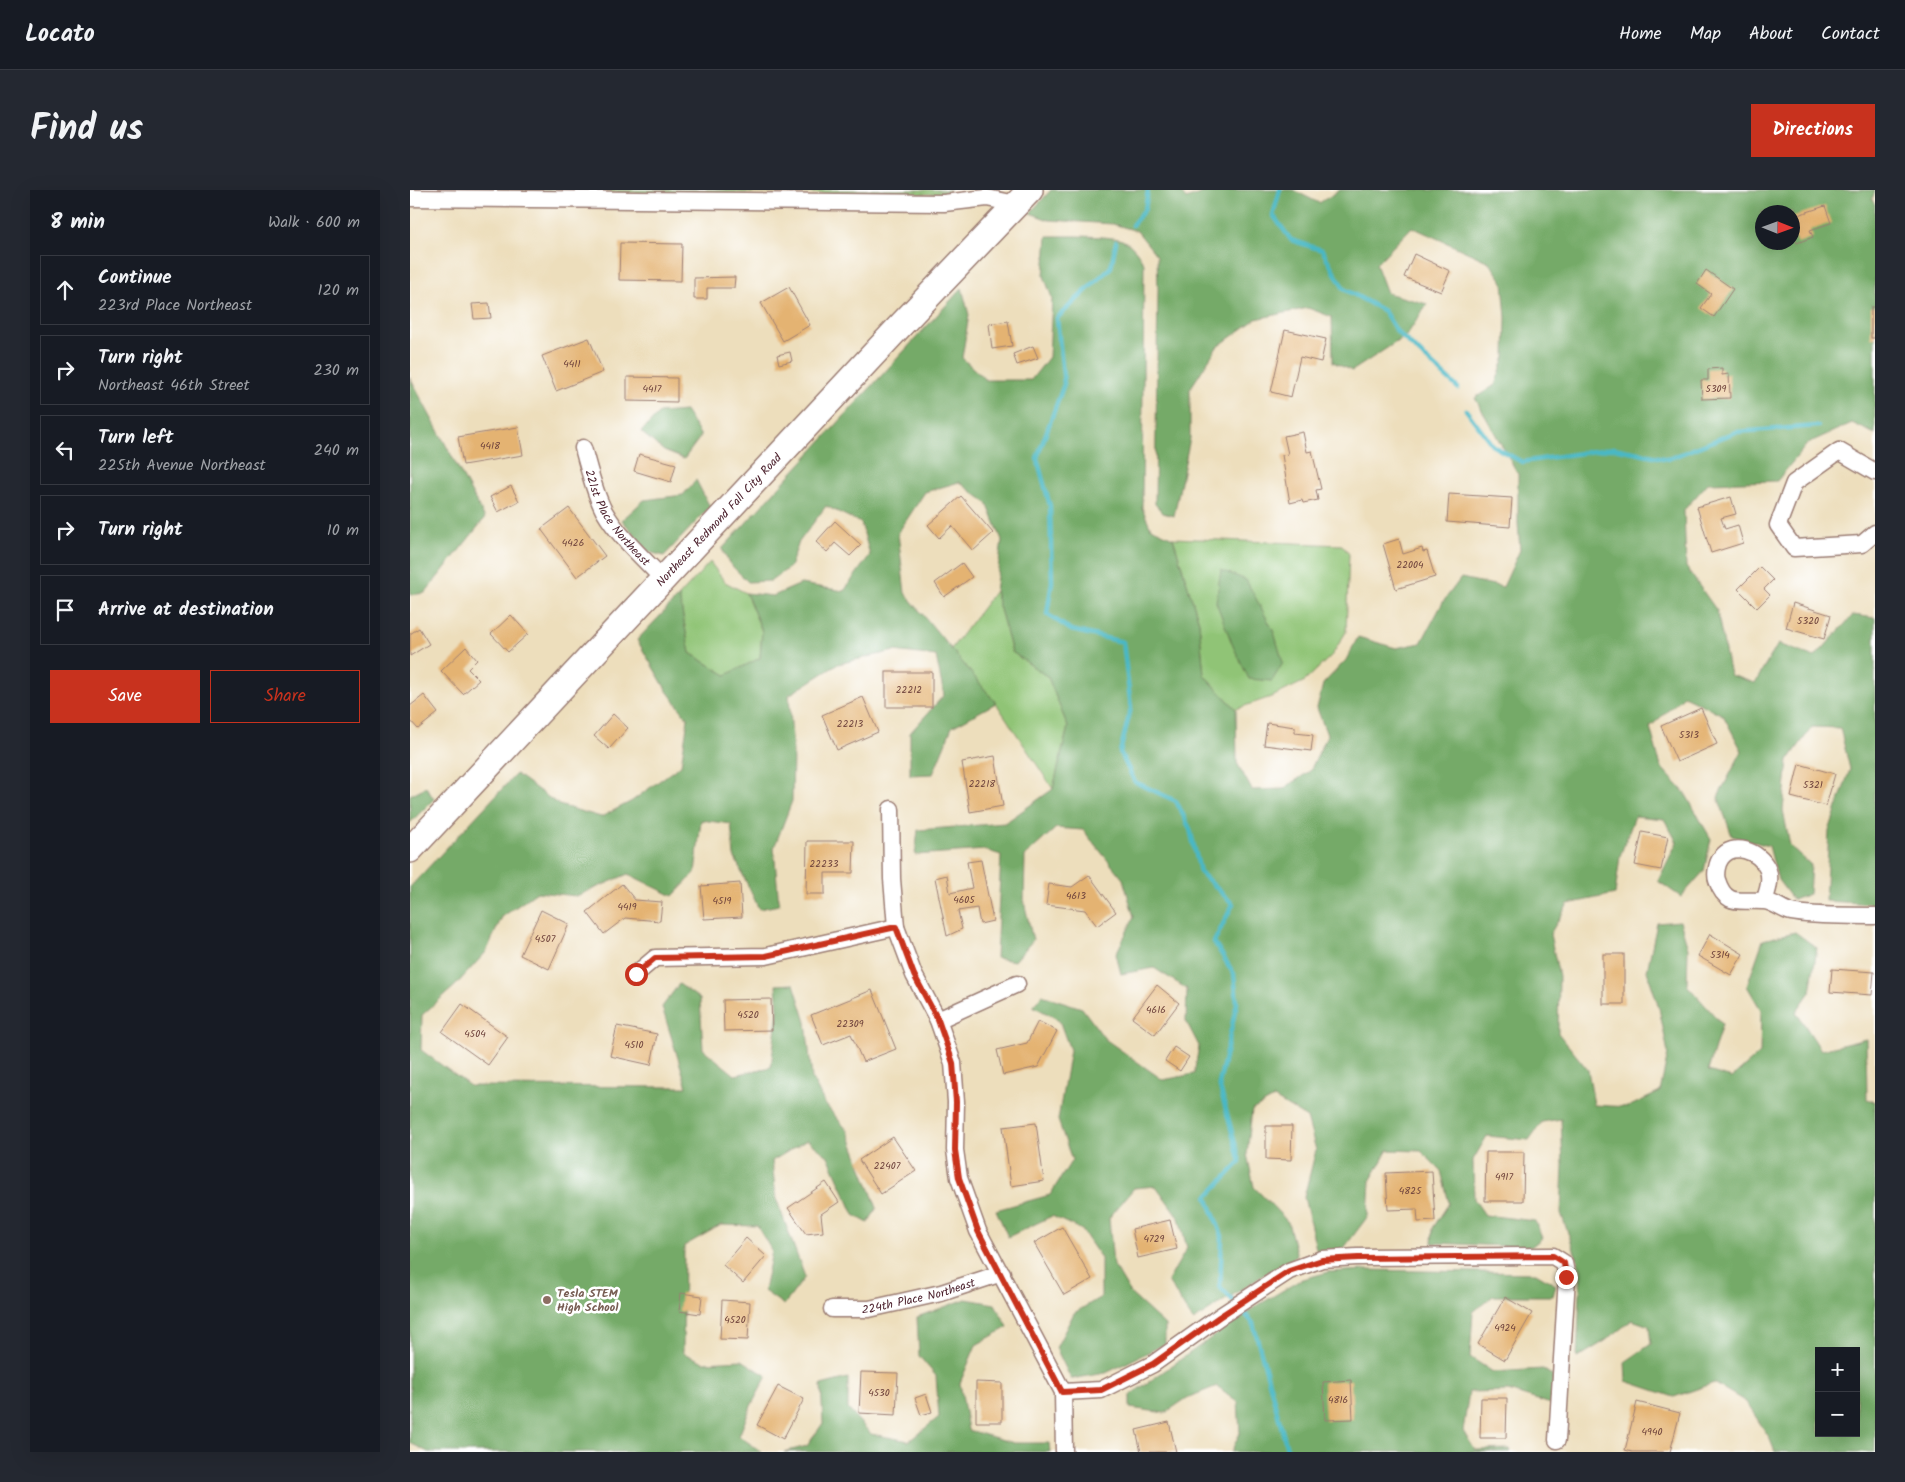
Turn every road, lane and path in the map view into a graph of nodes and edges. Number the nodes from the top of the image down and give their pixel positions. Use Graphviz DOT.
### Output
graph roads {
  1 [pos="475,194"];
  2 [pos="1023,197"];
  3 [pos="410,198"];
  4 [pos="583,448"];
  5 [pos="1875,472"];
  6 [pos="1875,533"];
  7 [pos="663,579"];
  8 [pos="891,809"];
  9 [pos="410,850"];
  10 [pos="1764,901"];
  11 [pos="1875,916"];
  12 [pos="896,927"];
  13 [pos="636,974"];
  14 [pos="1017,984"];
  15 [pos="938,1020"];
  16 [pos="1002,1273"];
  17 [pos="832,1309"];
  18 [pos="1062,1392"];
  19 [pos="1557,1440"];
  20 [pos="1064,1452"];
  1 -- 2 [label="street"];
  1 -- 3 [label="street"];
  2 -- 7 [label="main road, Northeast Redmond Fall City Road"];
  4 -- 7 [label="street, 221st Place Northeast"];
  5 -- 6 [label="street"];
  7 -- 9 [label="main road, Northeast Redmond Fall City Road"];
  8 -- 12 [label="street"];
  10 -- 11 [label="street"];
  12 -- 13 [label="street"];
  12 -- 15 [label="street"];
  14 -- 15 [label="street"];
  15 -- 16 [label="street"];
  16 -- 17 [label="street, 224th Place Northeast"];
  16 -- 18 [label="street"];
  18 -- 19 [label="street"];
  18 -- 20 [label="street"];
}
